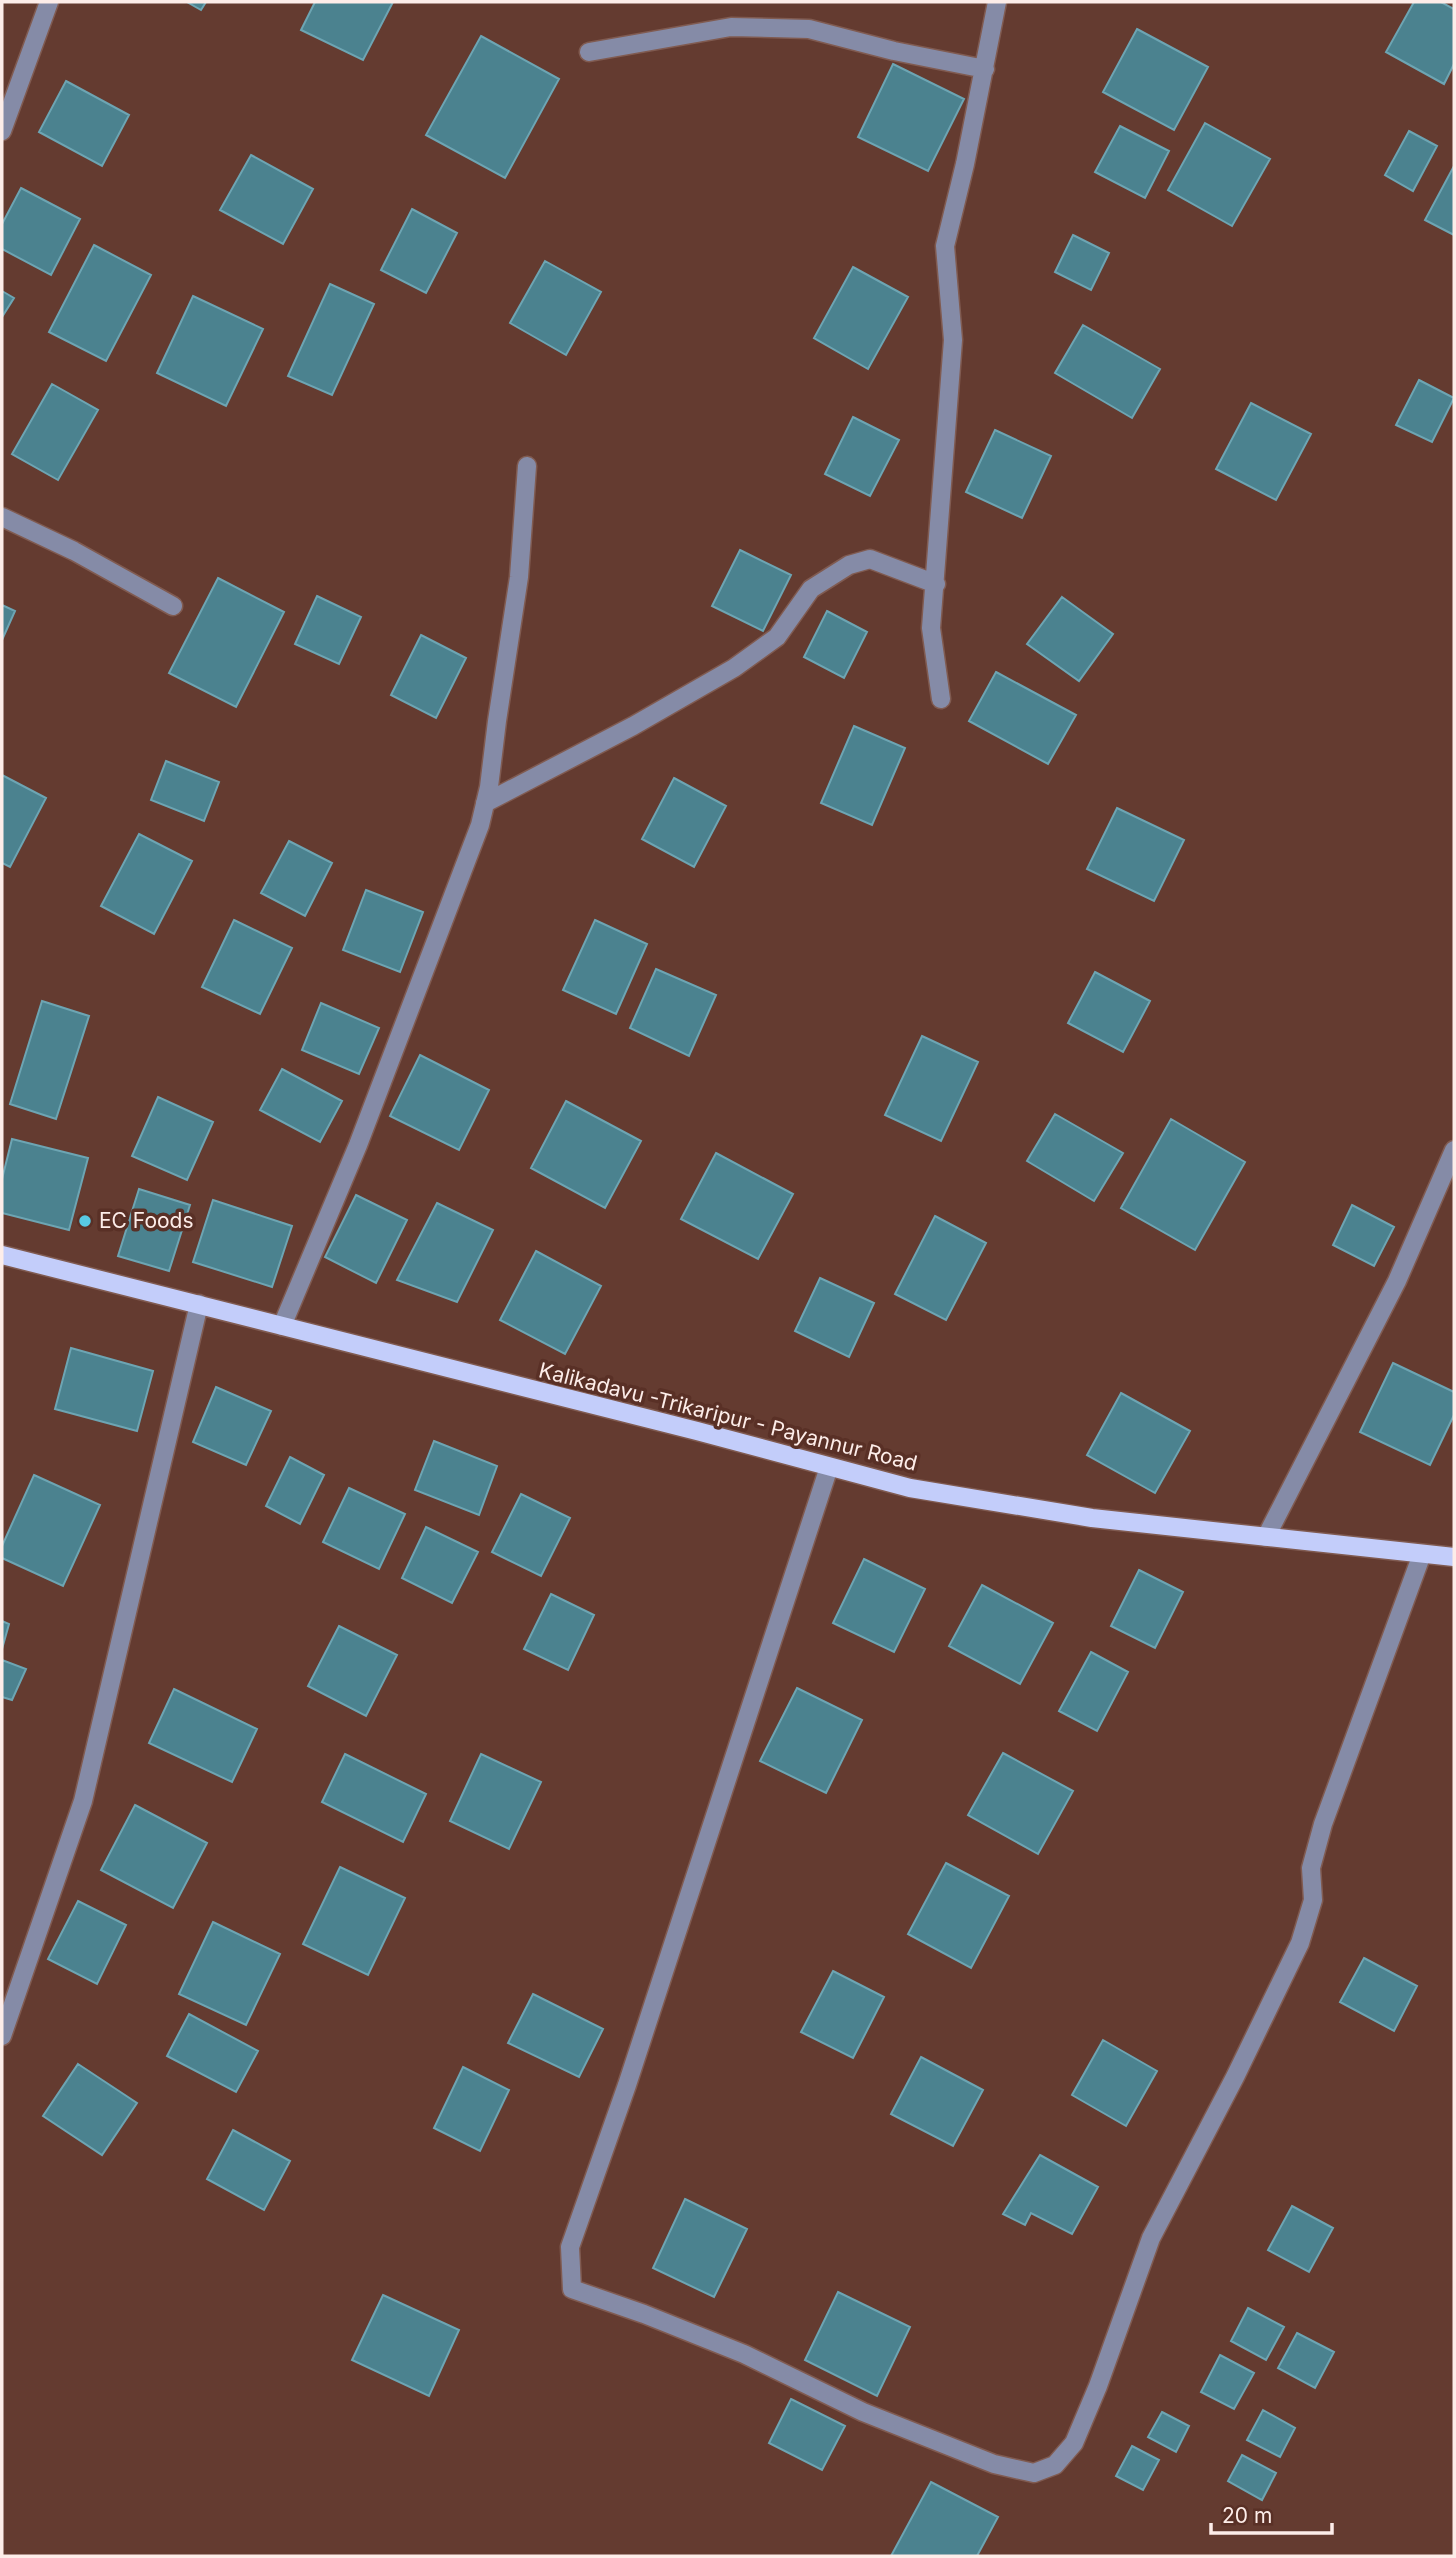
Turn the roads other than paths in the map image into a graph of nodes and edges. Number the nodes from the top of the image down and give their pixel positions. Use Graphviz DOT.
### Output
graph roads {
  1 [pos="49,2"];
  2 [pos="997,2"];
  3 [pos="589,52"];
  4 [pos="985,69"];
  5 [pos="2,131"];
  6 [pos="527,466"];
  7 [pos="2,517"];
  8 [pos="936,583"];
  9 [pos="173,606"];
  10 [pos="941,699"];
  11 [pos="485,803"];
  12 [pos="1454,1150"];
  13 [pos="2,1255"];
  14 [pos="199,1304"];
  15 [pos="282,1326"];
  16 [pos="829,1467"];
  17 [pos="1266,1537"];
  18 [pos="1422,1554"];
  19 [pos="1454,1557"];
  20 [pos="2,2036"];
  1 -- 5 [label="street"];
  2 -- 4 [label="street"];
  3 -- 4 [label="street"];
  4 -- 8 [label="street"];
  6 -- 11 [label="street"];
  7 -- 9 [label="street"];
  8 -- 10 [label="street"];
  8 -- 11 [label="street"];
  11 -- 15 [label="street"];
  12 -- 17 [label="street"];
  13 -- 14 [label="main road, Kalikadavu -Trikaripur - Payannur Road"];
  14 -- 15 [label="main road, Kalikadavu -Trikaripur - Payannur Road"];
  14 -- 20 [label="street"];
  15 -- 16 [label="main road, Kalikadavu -Trikaripur - Payannur Road"];
  16 -- 17 [label="main road, Kalikadavu -Trikaripur - Payannur Road"];
  16 -- 18 [label="street"];
  17 -- 18 [label="main road, Kalikadavu -Trikaripur - Payannur Road"];
  18 -- 19 [label="main road, Kalikadavu -Trikaripur - Payannur Road"];
}
